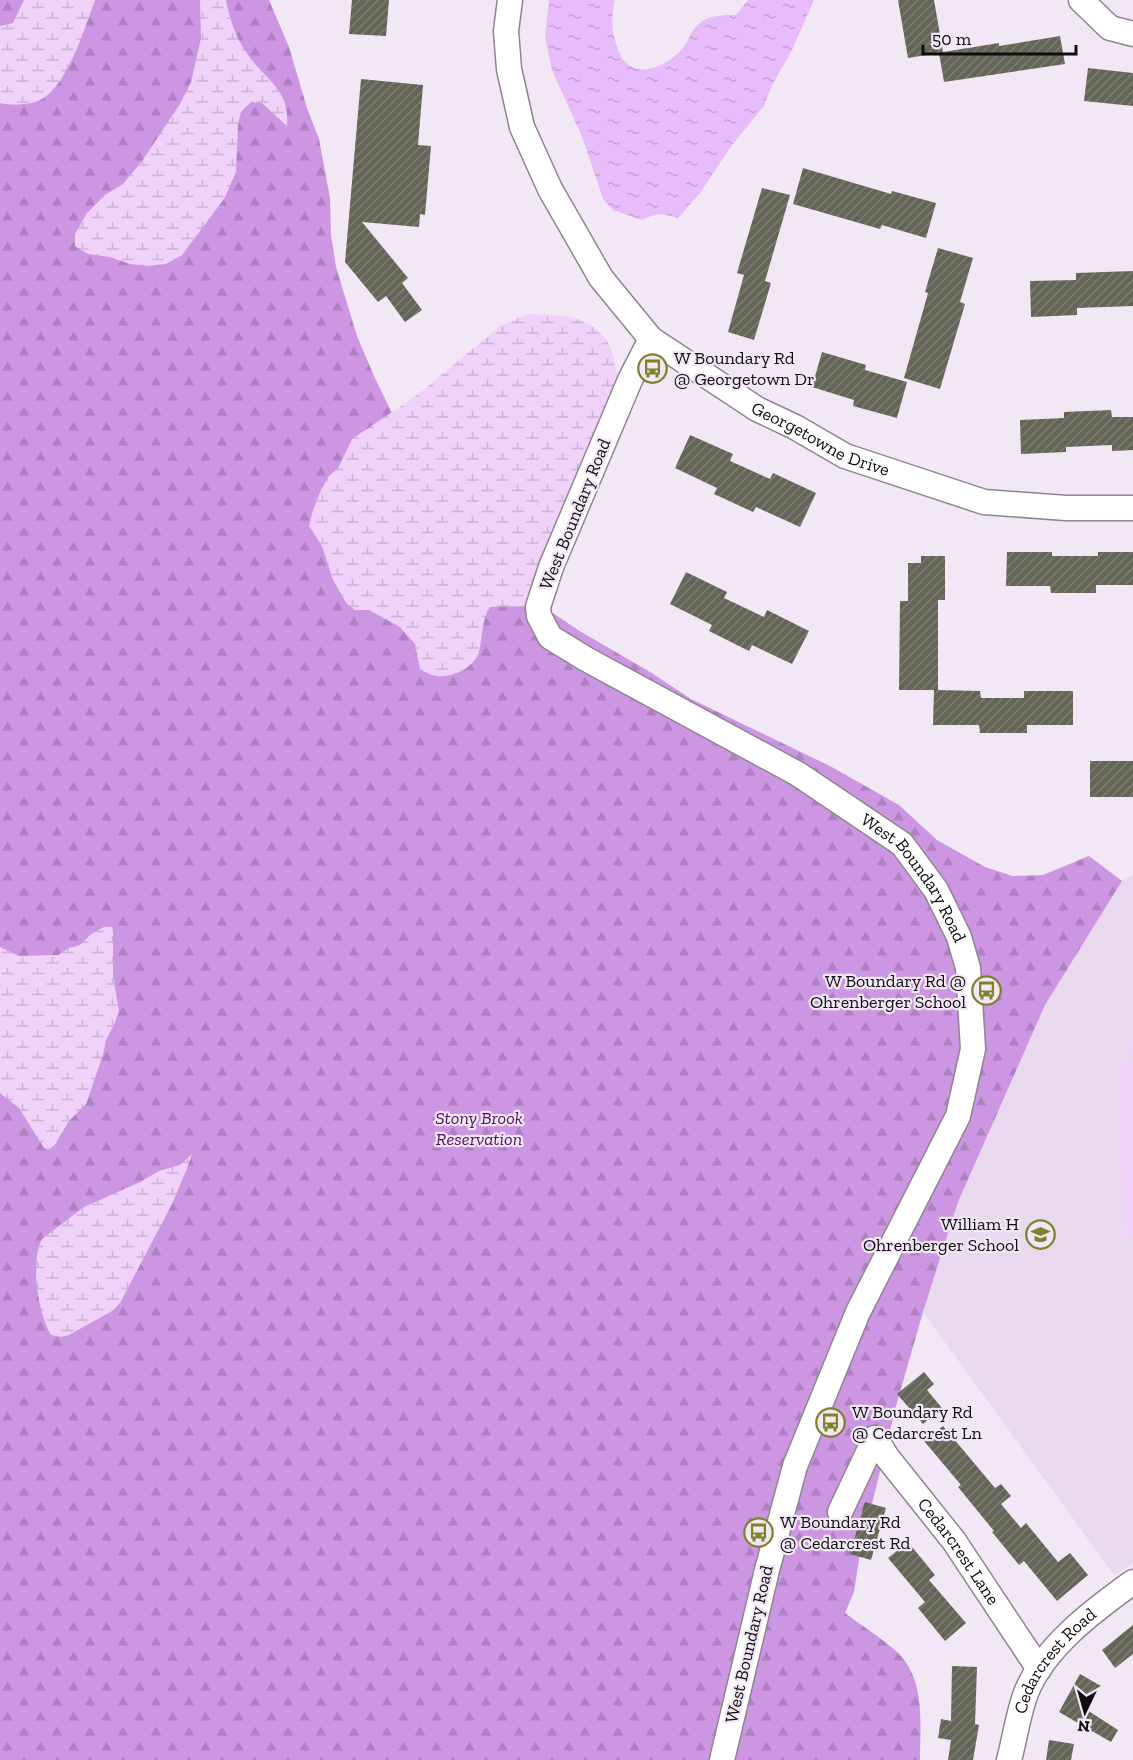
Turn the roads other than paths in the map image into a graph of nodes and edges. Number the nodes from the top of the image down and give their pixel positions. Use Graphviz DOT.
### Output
graph roads {
  1 [pos="510,0"];
  2 [pos="1081,0"];
  3 [pos="1133,34"];
  4 [pos="651,339"];
  5 [pos="1133,508"];
  6 [pos="840,1512"];
  7 [pos="1133,1582"];
  8 [pos="1039,1669"];
  9 [pos="722,1760"];
  10 [pos="1009,1760"];
  1 -- 4 [label="street, Georgetowne Drive"];
  2 -- 3 [label="street"];
  4 -- 5 [label="street, Georgetowne Drive"];
  4 -- 9 [label="street, West Boundary Road"];
  6 -- 8 [label="street, Cedarcrest Lane"];
  7 -- 8 [label="street, Cedarcrest Road"];
  8 -- 10 [label="street, Cedarcrest Road"];
}
